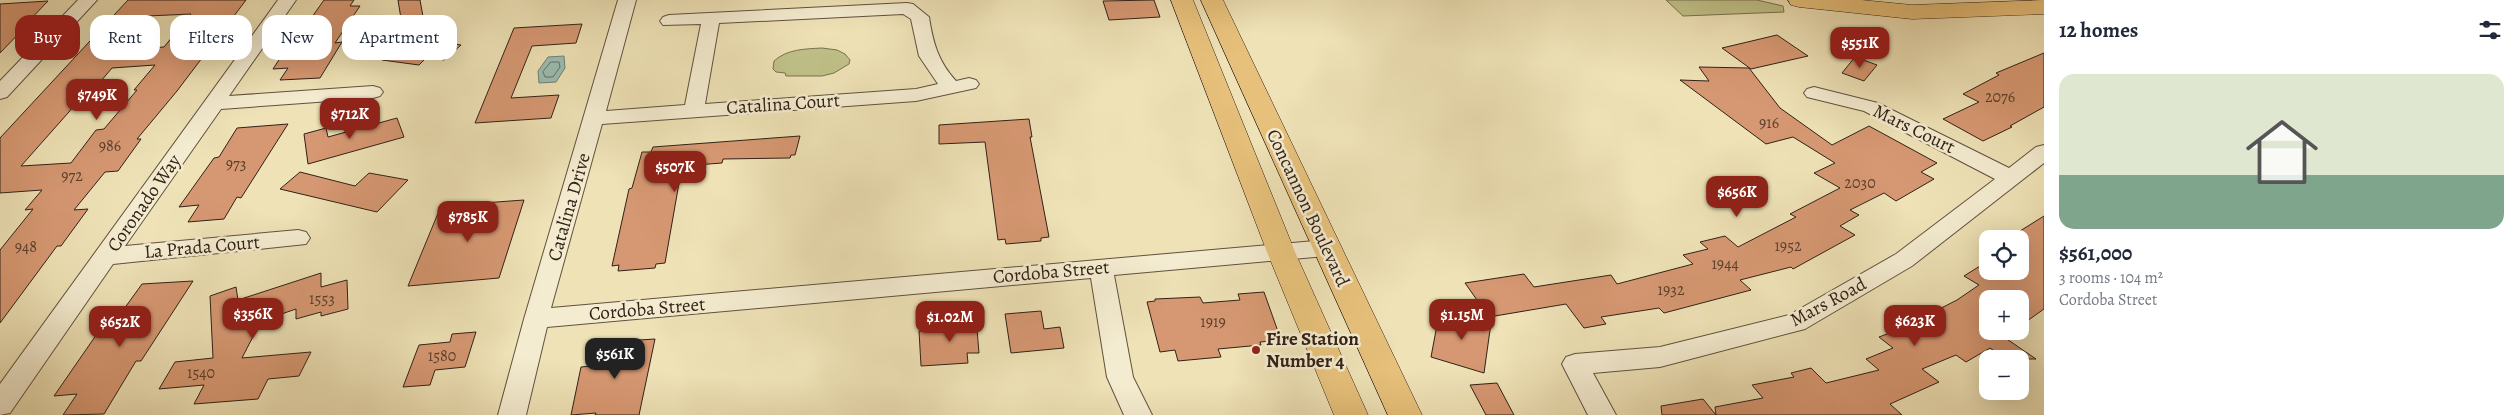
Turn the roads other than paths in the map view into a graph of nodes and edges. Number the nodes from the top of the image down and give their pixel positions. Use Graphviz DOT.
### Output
graph roads {
  1 [pos="88,0"];
  2 [pos="287,0"];
  3 [pos="627,0"];
  4 [pos="1182,0"];
  5 [pos="1212,0"];
  6 [pos="1799,0"];
  7 [pos="2044,7"];
  8 [pos="711,18"];
  9 [pos="669,21"];
  10 [pos="373,92"];
  11 [pos="0,93"];
  12 [pos="1814,93"];
  13 [pos="215,103"];
  14 [pos="694,111"];
  15 [pos="595,118"];
  16 [pos="2044,152"];
  17 [pos="2009,177"];
  18 [pos="298,238"];
  19 [pos="1326,248"];
  20 [pos="1281,252"];
  21 [pos="106,256"];
  22 [pos="1101,267"];
  23 [pos="536,319"];
  24 [pos="0,404"];
  25 [pos="512,415"];
  26 [pos="1138,415"];
  27 [pos="1351,415"];
  28 [pos="1405,415"];
  29 [pos="1602,415"];
  1 -- 11 [label="street"];
  2 -- 13 [label="street, Coronado Way"];
  3 -- 15 [label="street, Catalina Drive"];
  4 -- 20 [label="main road, Concannon Boulevard"];
  5 -- 19 [label="main road, Concannon Boulevard"];
  6 -- 7 [label="main road"];
  8 -- 9 [label="street"];
  8 -- 14 [label="street"];
  8 -- 14 [label="street, Catalina Court"];
  10 -- 13 [label="street"];
  12 -- 17 [label="street, Mars Court"];
  13 -- 21 [label="street, Coronado Way"];
  14 -- 15 [label="street, Catalina Court"];
  15 -- 23 [label="street, Catalina Drive"];
  16 -- 17 [label="street, Mars Road"];
  17 -- 29 [label="street, Mars Road"];
  18 -- 21 [label="street, La Prada Court"];
  19 -- 20 [label="street, Cordoba Street"];
  19 -- 28 [label="main road, Concannon Boulevard"];
  20 -- 22 [label="street, Cordoba Street"];
  20 -- 27 [label="main road, Concannon Boulevard"];
  21 -- 24 [label="street, Coronado Way"];
  22 -- 23 [label="street, Cordoba Street"];
  22 -- 26 [label="street"];
  23 -- 25 [label="street, Catalina Drive"];
}
